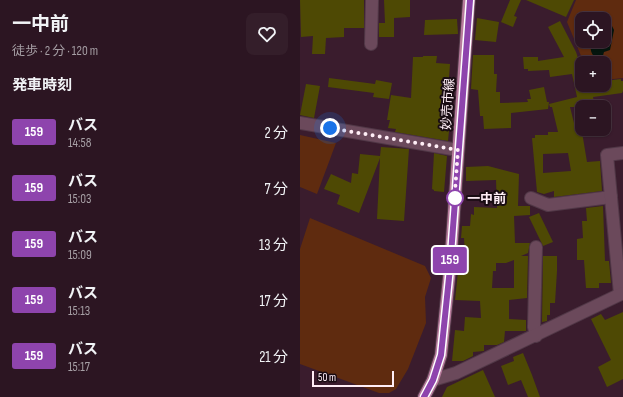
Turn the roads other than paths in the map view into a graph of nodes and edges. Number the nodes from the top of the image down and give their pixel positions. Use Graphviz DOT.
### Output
graph roads {
  1 [pos="372,0"];
  2 [pos="470,0"];
  3 [pos="371,44"];
  4 [pos="300,123"];
  5 [pos="458,150"];
  6 [pos="623,153"];
  7 [pos="611,197"];
  8 [pos="531,198"];
  9 [pos="536,247"];
  10 [pos="622,294"];
  11 [pos="536,336"];
  12 [pos="433,380"];
  13 [pos="424,397"];
  1 -- 3 [label="street"];
  2 -- 5 [label="main road, 妙売市線"];
  4 -- 5 [label="street"];
  5 -- 12 [label="main road, 妙売市線"];
  6 -- 7 [label="street"];
  7 -- 8 [label="street"];
  7 -- 10 [label="street"];
  9 -- 11 [label="street"];
  10 -- 11 [label="street"];
  11 -- 12 [label="street"];
  12 -- 13 [label="main road, 妙売市線"];
}
